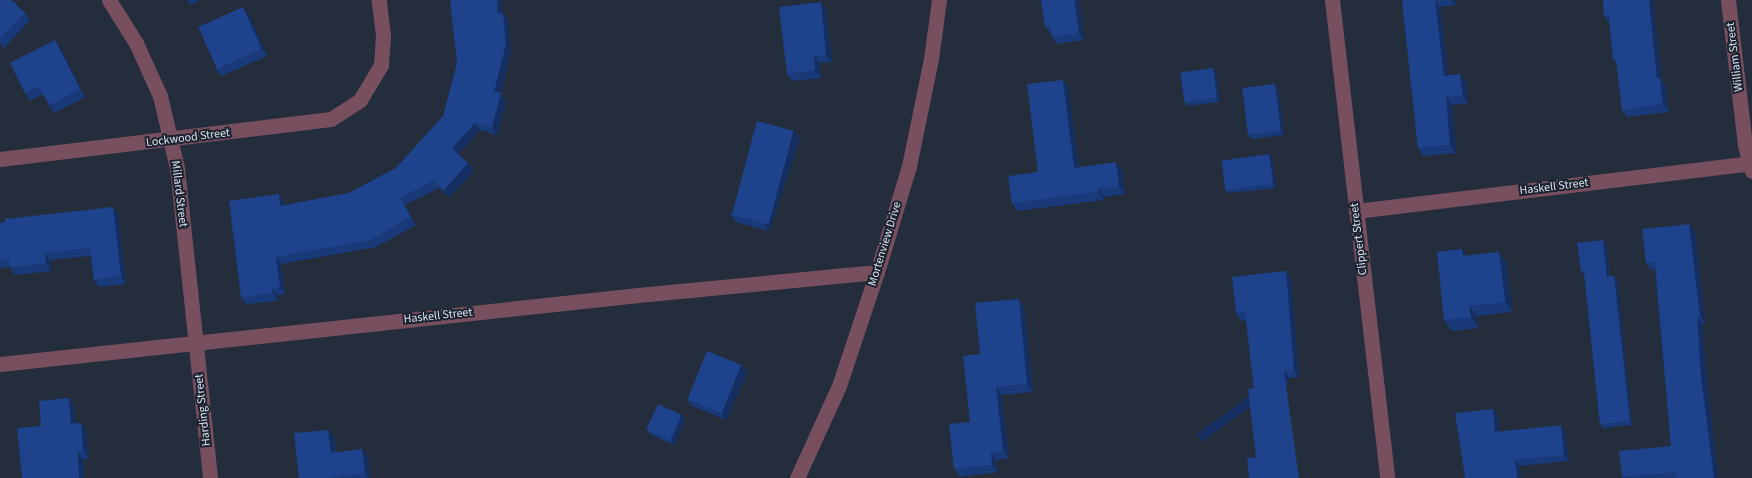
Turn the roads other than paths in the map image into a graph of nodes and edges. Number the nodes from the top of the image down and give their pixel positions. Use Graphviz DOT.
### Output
graph roads {
  1 [pos="109,0"];
  2 [pos="379,0"];
  3 [pos="939,0"];
  4 [pos="1332,0"];
  5 [pos="1728,0"];
  6 [pos="171,140"];
  7 [pos="0,159"];
  8 [pos="1752,166"];
  9 [pos="1356,211"];
  10 [pos="877,272"];
  11 [pos="196,342"];
  12 [pos="0,364"];
  13 [pos="210,478"];
  14 [pos="797,478"];
  15 [pos="1387,478"];
  1 -- 6 [label="street, Millard Street"];
  2 -- 6 [label="street, Lockwood Street"];
  3 -- 10 [label="street, Mortenview Drive"];
  4 -- 9 [label="street, Clippert Street"];
  5 -- 8 [label="street, William Street"];
  6 -- 7 [label="street, Lockwood Street"];
  6 -- 11 [label="street, Millard Street"];
  8 -- 9 [label="street, Haskell Street"];
  9 -- 15 [label="street, Clippert Street"];
  10 -- 11 [label="street, Haskell Street"];
  10 -- 14 [label="street, Mortenview Drive"];
  11 -- 12 [label="street, Haskell Street"];
  11 -- 13 [label="street, Harding Street"];
}
